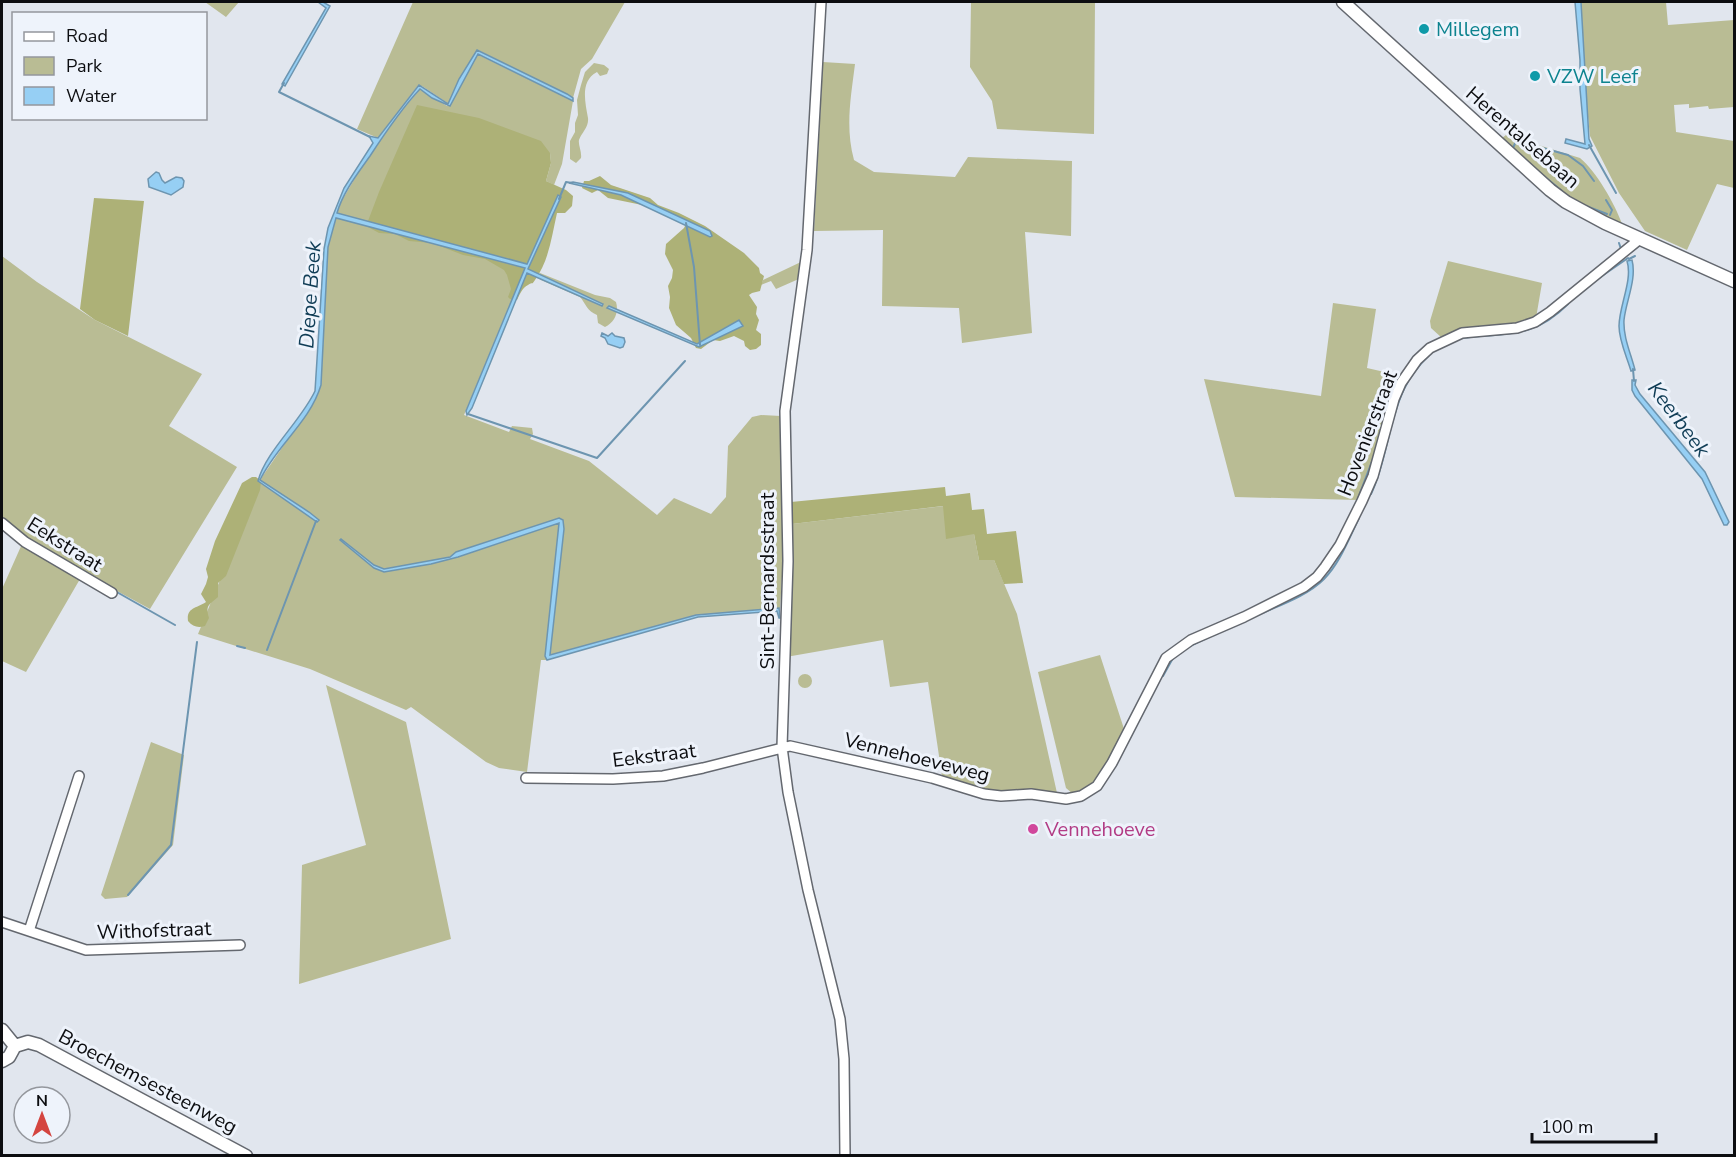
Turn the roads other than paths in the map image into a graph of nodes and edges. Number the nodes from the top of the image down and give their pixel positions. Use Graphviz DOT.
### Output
graph roads {
  1 [pos="821,2"];
  2 [pos="1343,2"];
  3 [pos="1641,238"];
  4 [pos="1734,281"];
  5 [pos="2,523"];
  6 [pos="1347,530"];
  7 [pos="112,593"];
  8 [pos="783,747"];
  9 [pos="80,776"];
  10 [pos="526,778"];
  11 [pos="2,922"];
  12 [pos="29,932"];
  13 [pos="240,945"];
  14 [pos="2,1030"];
  15 [pos="15,1046"];
  16 [pos="2,1061"];
  17 [pos="246,1155"];
  18 [pos="845,1155"];
  1 -- 8 [label="street, Sint-Bernardsstraat"];
  2 -- 3 [label="street, Herentalsebaan"];
  3 -- 4 [label="street, Herentalsebaan"];
  3 -- 6 [label="street, Hovenierstraat"];
  5 -- 7 [label="street, Eekstraat"];
  6 -- 8 [label="street, Vennehoeveweg"];
  8 -- 10 [label="street, Eekstraat"];
  8 -- 18 [label="street, Sint-Bernardsstraat"];
  9 -- 12 [label="street"];
  11 -- 12 [label="street, Withofstraat"];
  12 -- 13 [label="street, Withofstraat"];
  14 -- 15 [label="street"];
  15 -- 16 [label="street"];
  15 -- 17 [label="street, Broechemsesteenweg"];
}
